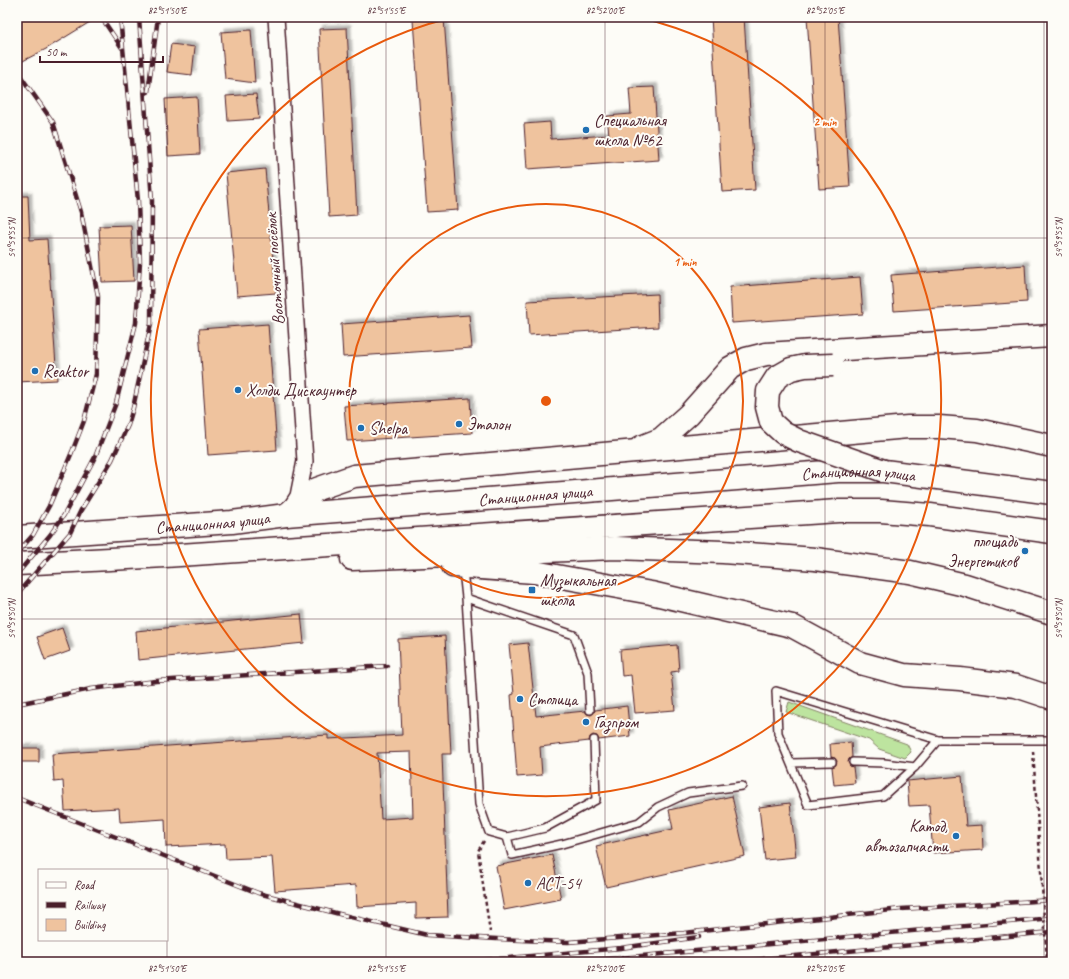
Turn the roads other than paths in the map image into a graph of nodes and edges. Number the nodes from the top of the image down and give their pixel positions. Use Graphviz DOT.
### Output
graph roads {
  1 [pos="276,17"];
  2 [pos="1052,336"];
  3 [pos="1052,351"];
  4 [pos="1052,446"];
  5 [pos="625,453"];
  6 [pos="884,470"];
  7 [pos="1052,493"];
  8 [pos="286,515"];
  9 [pos="162,527"];
  10 [pos="1052,532"];
  11 [pos="17,536"];
  12 [pos="165,556"];
  13 [pos="384,556"];
  14 [pos="17,564"];
  15 [pos="463,567"];
  16 [pos="466,598"];
  17 [pos="1052,614"];
  18 [pos="1052,698"];
  19 [pos="590,710"];
  20 [pos="594,740"];
  21 [pos="938,740"];
  22 [pos="1052,740"];
  23 [pos="832,762"];
  24 [pos="853,762"];
  25 [pos="791,763"];
  26 [pos="915,767"];
  27 [pos="742,786"];
  28 [pos="507,837"];
  1 -- 8 [label="street, Восточный посёлок"];
  2 -- 5 [label="main road"];
  3 -- 6 [label="main road, bridge"];
  4 -- 5 [label="main road"];
  5 -- 8 [label="main road"];
  6 -- 7 [label="main road, Станционная улица"];
  6 -- 8 [label="main road, Станционная улица, bridge"];
  8 -- 9 [label="main road, Станционная улица"];
  9 -- 11 [label="main road, Станционная улица"];
  9 -- 12 [label="main road"];
  10 -- 12 [label="main road, Станционная улица"];
  12 -- 13 [label="main road"];
  12 -- 14 [label="main road, Станционная улица"];
  13 -- 15 [label="main road"];
  13 -- 17 [label="main road"];
  15 -- 16 [label="lane"];
  15 -- 18 [label="main road"];
  16 -- 19 [label="lane"];
  16 -- 28 [label="lane"];
  20 -- 28 [label="lane"];
  21 -- 22 [label="lane"];
  21 -- 25 [label="lane"];
  21 -- 26 [label="lane"];
  23 -- 25 [label="lane"];
  24 -- 26 [label="lane"];
  25 -- 26 [label="lane"];
  27 -- 28 [label="lane"];
}
